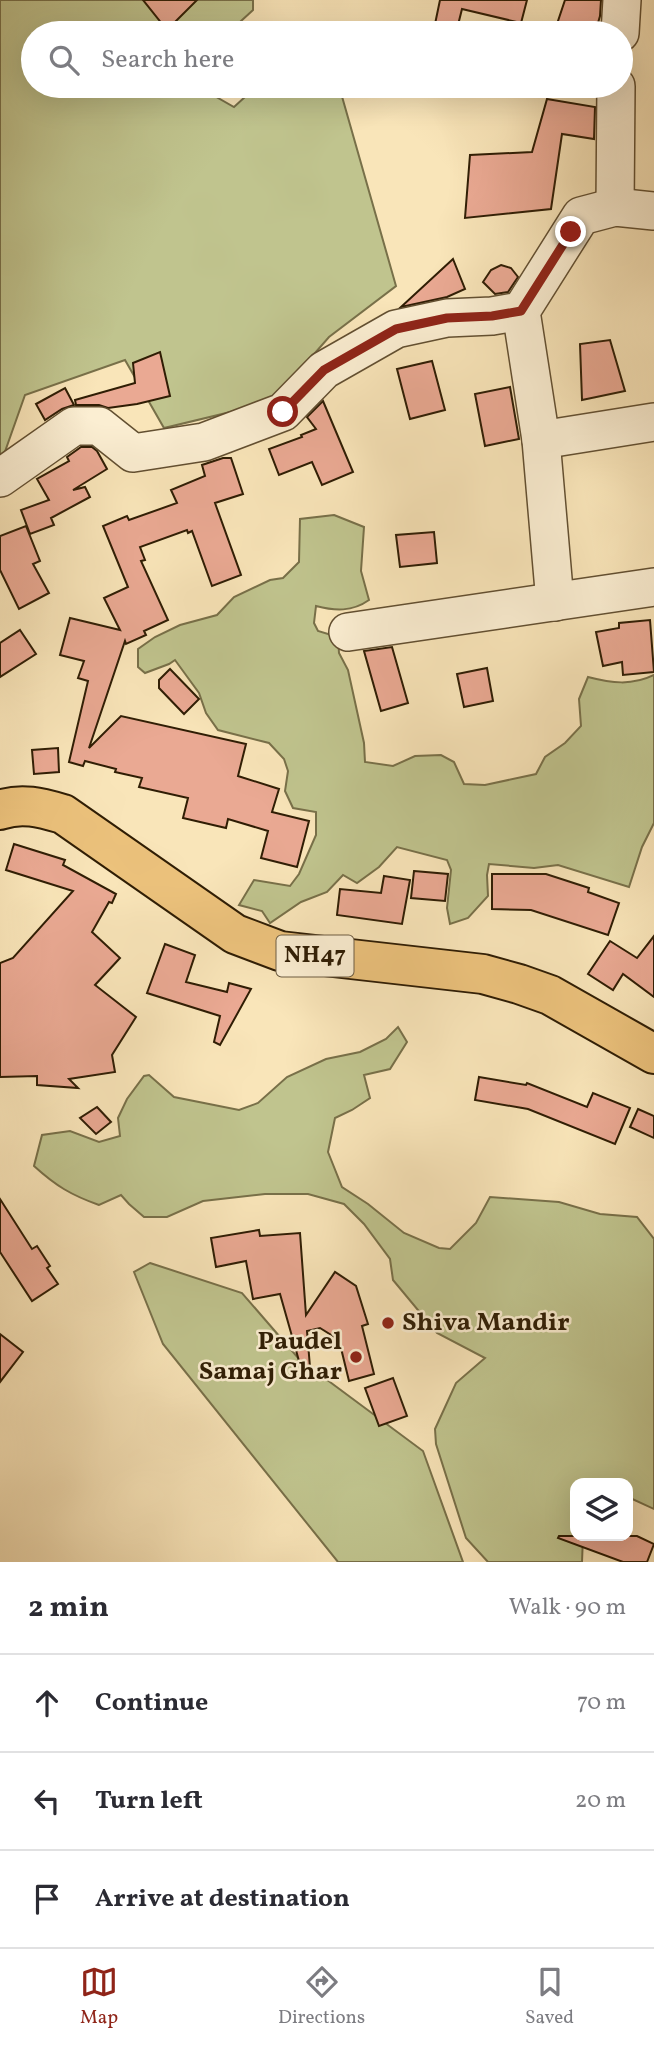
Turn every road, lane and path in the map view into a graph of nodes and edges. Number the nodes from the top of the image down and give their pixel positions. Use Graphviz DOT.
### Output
graph roads {
  1 [pos="622,0"];
  2 [pos="621,21"];
  3 [pos="616,98"];
  4 [pos="615,207"];
  5 [pos="654,211"];
  6 [pos="521,311"];
  7 [pos="654,422"];
  8 [pos="541,440"];
  9 [pos="0,478"];
  10 [pos="654,587"];
  11 [pos="555,601"];
  12 [pos="348,632"];
  13 [pos="0,810"];
  14 [pos="654,1054"];
  1 -- 2 [label="street"];
  3 -- 4 [label="street"];
  4 -- 5 [label="street"];
  4 -- 6 [label="street"];
  6 -- 8 [label="street"];
  6 -- 9 [label="street"];
  7 -- 8 [label="street"];
  8 -- 11 [label="street"];
  10 -- 11 [label="street"];
  11 -- 12 [label="street"];
  13 -- 14 [label="highway, NH47"];
}
